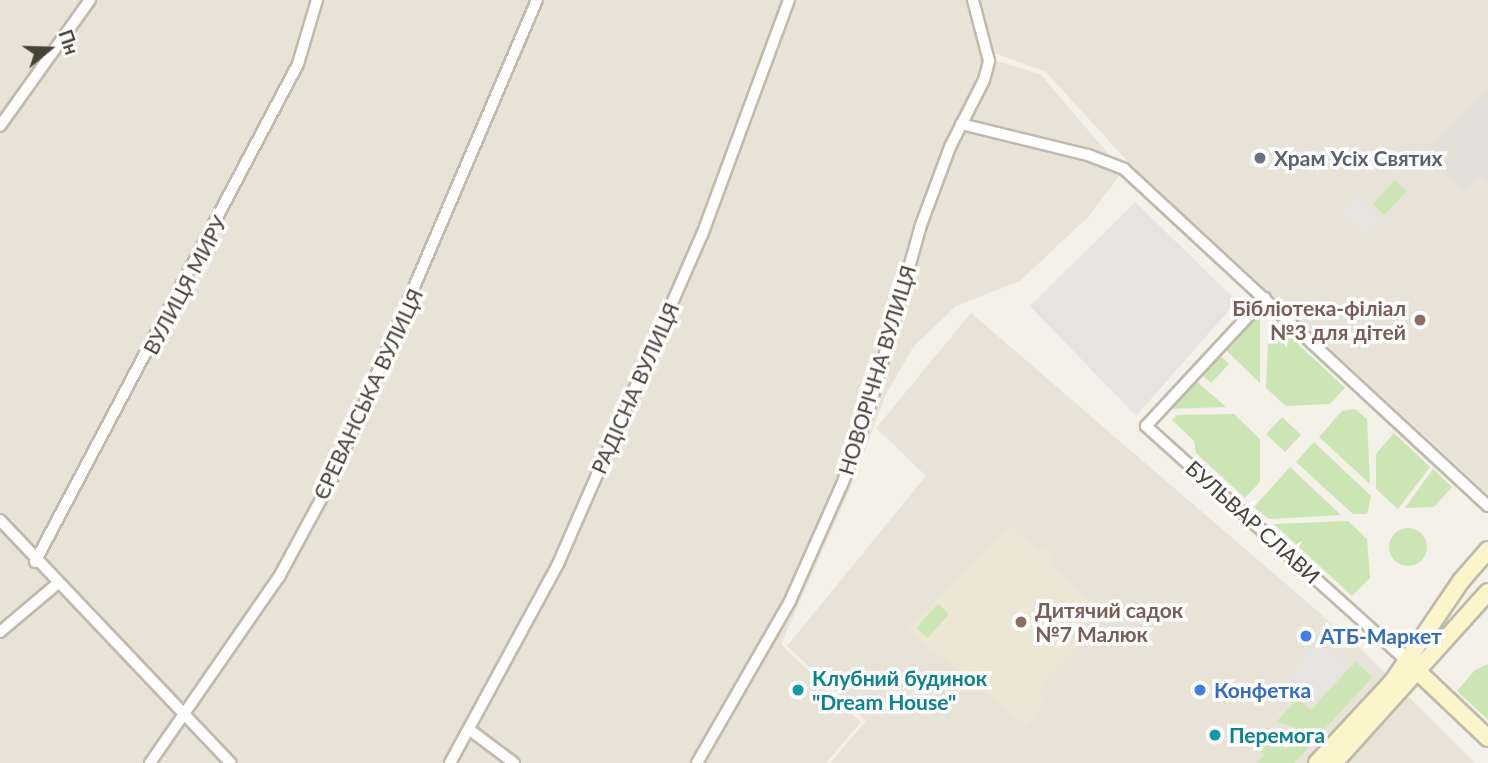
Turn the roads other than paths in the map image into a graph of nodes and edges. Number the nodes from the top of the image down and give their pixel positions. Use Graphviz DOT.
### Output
graph roads {
  1 [pos="90,0"];
  2 [pos="317,0"];
  3 [pos="537,0"];
  4 [pos="789,0"];
  5 [pos="973,0"];
  6 [pos="961,124"];
  7 [pos="0,126"];
  8 [pos="1265,298"];
  9 [pos="1488,506"];
  10 [pos="0,520"];
  11 [pos="1488,550"];
  12 [pos="35,562"];
  13 [pos="57,584"];
  14 [pos="1488,592"];
  15 [pos="0,632"];
  16 [pos="1412,666"];
  17 [pos="186,713"];
  18 [pos="470,730"];
  19 [pos="1488,737"];
  20 [pos="150,763"];
  21 [pos="231,763"];
  22 [pos="450,763"];
  23 [pos="514,763"];
  24 [pos="697,763"];
  25 [pos="1317,763"];
  26 [pos="1334,763"];
  1 -- 7 [label="street"];
  2 -- 12 [label="street, ВУЛИЦЯ МИРУ"];
  3 -- 17 [label="street, ЄРЕВАНСЬКА ВУЛИЦЯ"];
  4 -- 18 [label="street, РАДІСНА ВУЛИЦЯ"];
  5 -- 6 [label="street, НОВОРІЧНА ВУЛИЦЯ"];
  6 -- 8 [label="street"];
  6 -- 24 [label="street, НОВОРІЧНА ВУЛИЦЯ"];
  8 -- 9 [label="street"];
  8 -- 16 [label="street, БУЛЬВАР СЛАВИ"];
  10 -- 12 [label="street"];
  11 -- 16 [label="main road"];
  12 -- 13 [label="street"];
  13 -- 15 [label="street"];
  13 -- 17 [label="street"];
  14 -- 16 [label="main road"];
  16 -- 19 [label="main road, БУЛЬВАР СЛАВИ"];
  16 -- 25 [label="main road"];
  16 -- 26 [label="main road"];
  17 -- 20 [label="street, ЄРЕВАНСЬКА ВУЛИЦЯ"];
  17 -- 21 [label="street"];
  18 -- 22 [label="street, РАДІСНА ВУЛИЦЯ"];
  18 -- 23 [label="street"];
}
